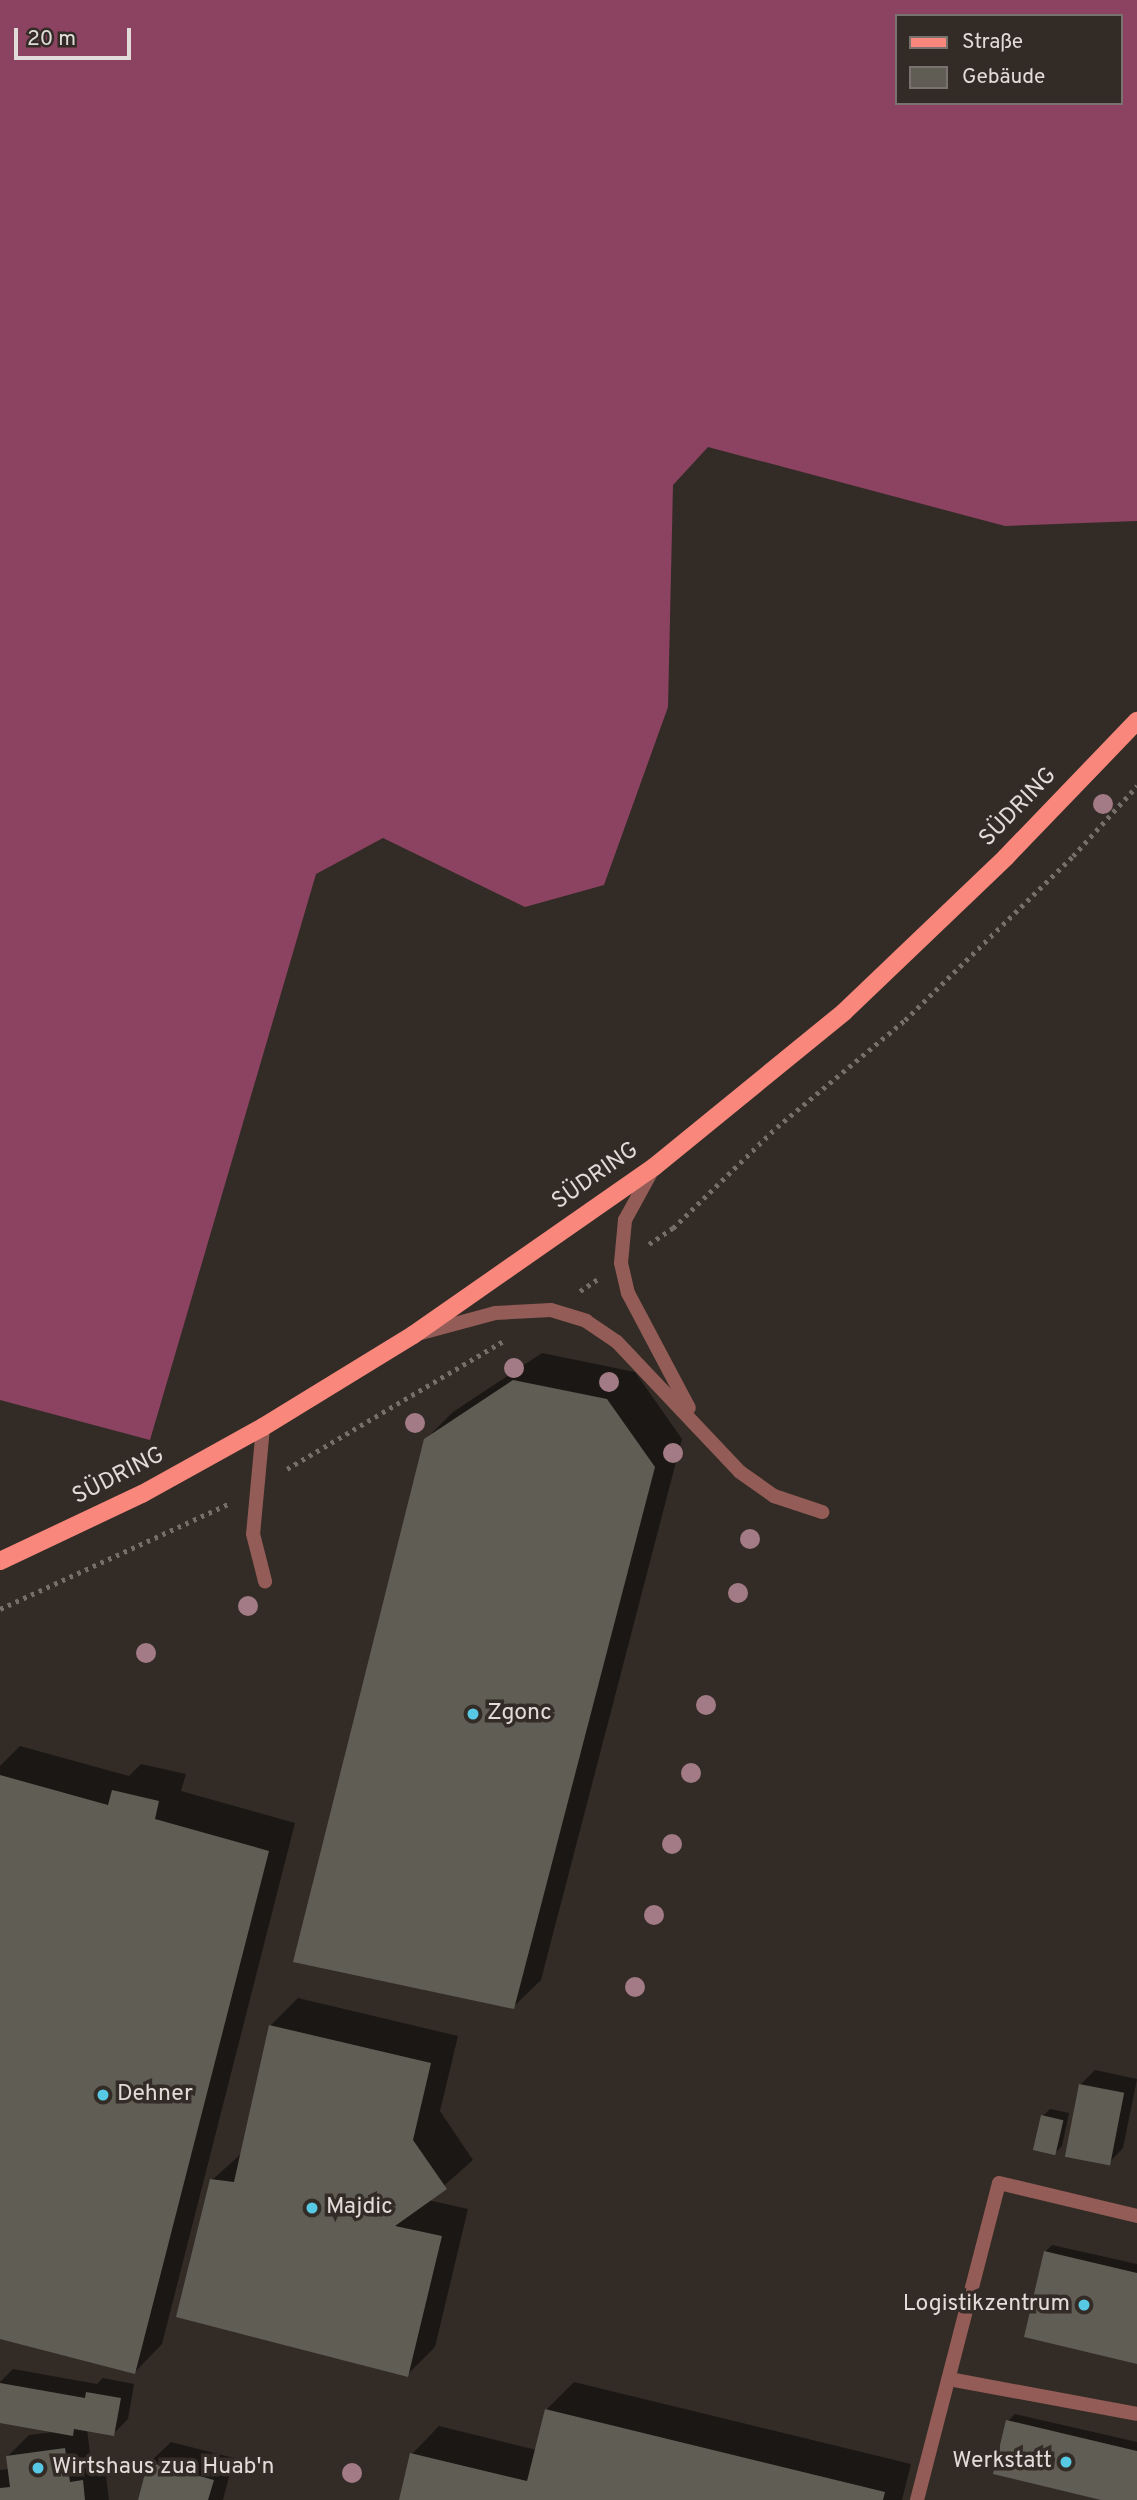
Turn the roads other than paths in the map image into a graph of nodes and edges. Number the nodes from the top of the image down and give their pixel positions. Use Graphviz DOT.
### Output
graph roads {
  1 [pos="1137,721"];
  2 [pos="654,1167"];
  3 [pos="413,1335"];
  4 [pos="696,1422"];
  5 [pos="263,1427"];
  6 [pos="822,1513"];
  7 [pos="0,1561"];
  8 [pos="265,1581"];
  9 [pos="1137,2216"];
  10 [pos="949,2379"];
  11 [pos="1137,2414"];
  12 [pos="917,2500"];
  1 -- 2 [label="main road, SÜDRING"];
  2 -- 3 [label="main road, SÜDRING"];
  2 -- 4 [label="street"];
  3 -- 4 [label="street"];
  3 -- 5 [label="main road, SÜDRING"];
  4 -- 6 [label="street"];
  5 -- 7 [label="main road, SÜDRING"];
  5 -- 8 [label="street"];
  9 -- 10 [label="street"];
  10 -- 11 [label="street"];
  10 -- 12 [label="street"];
}
